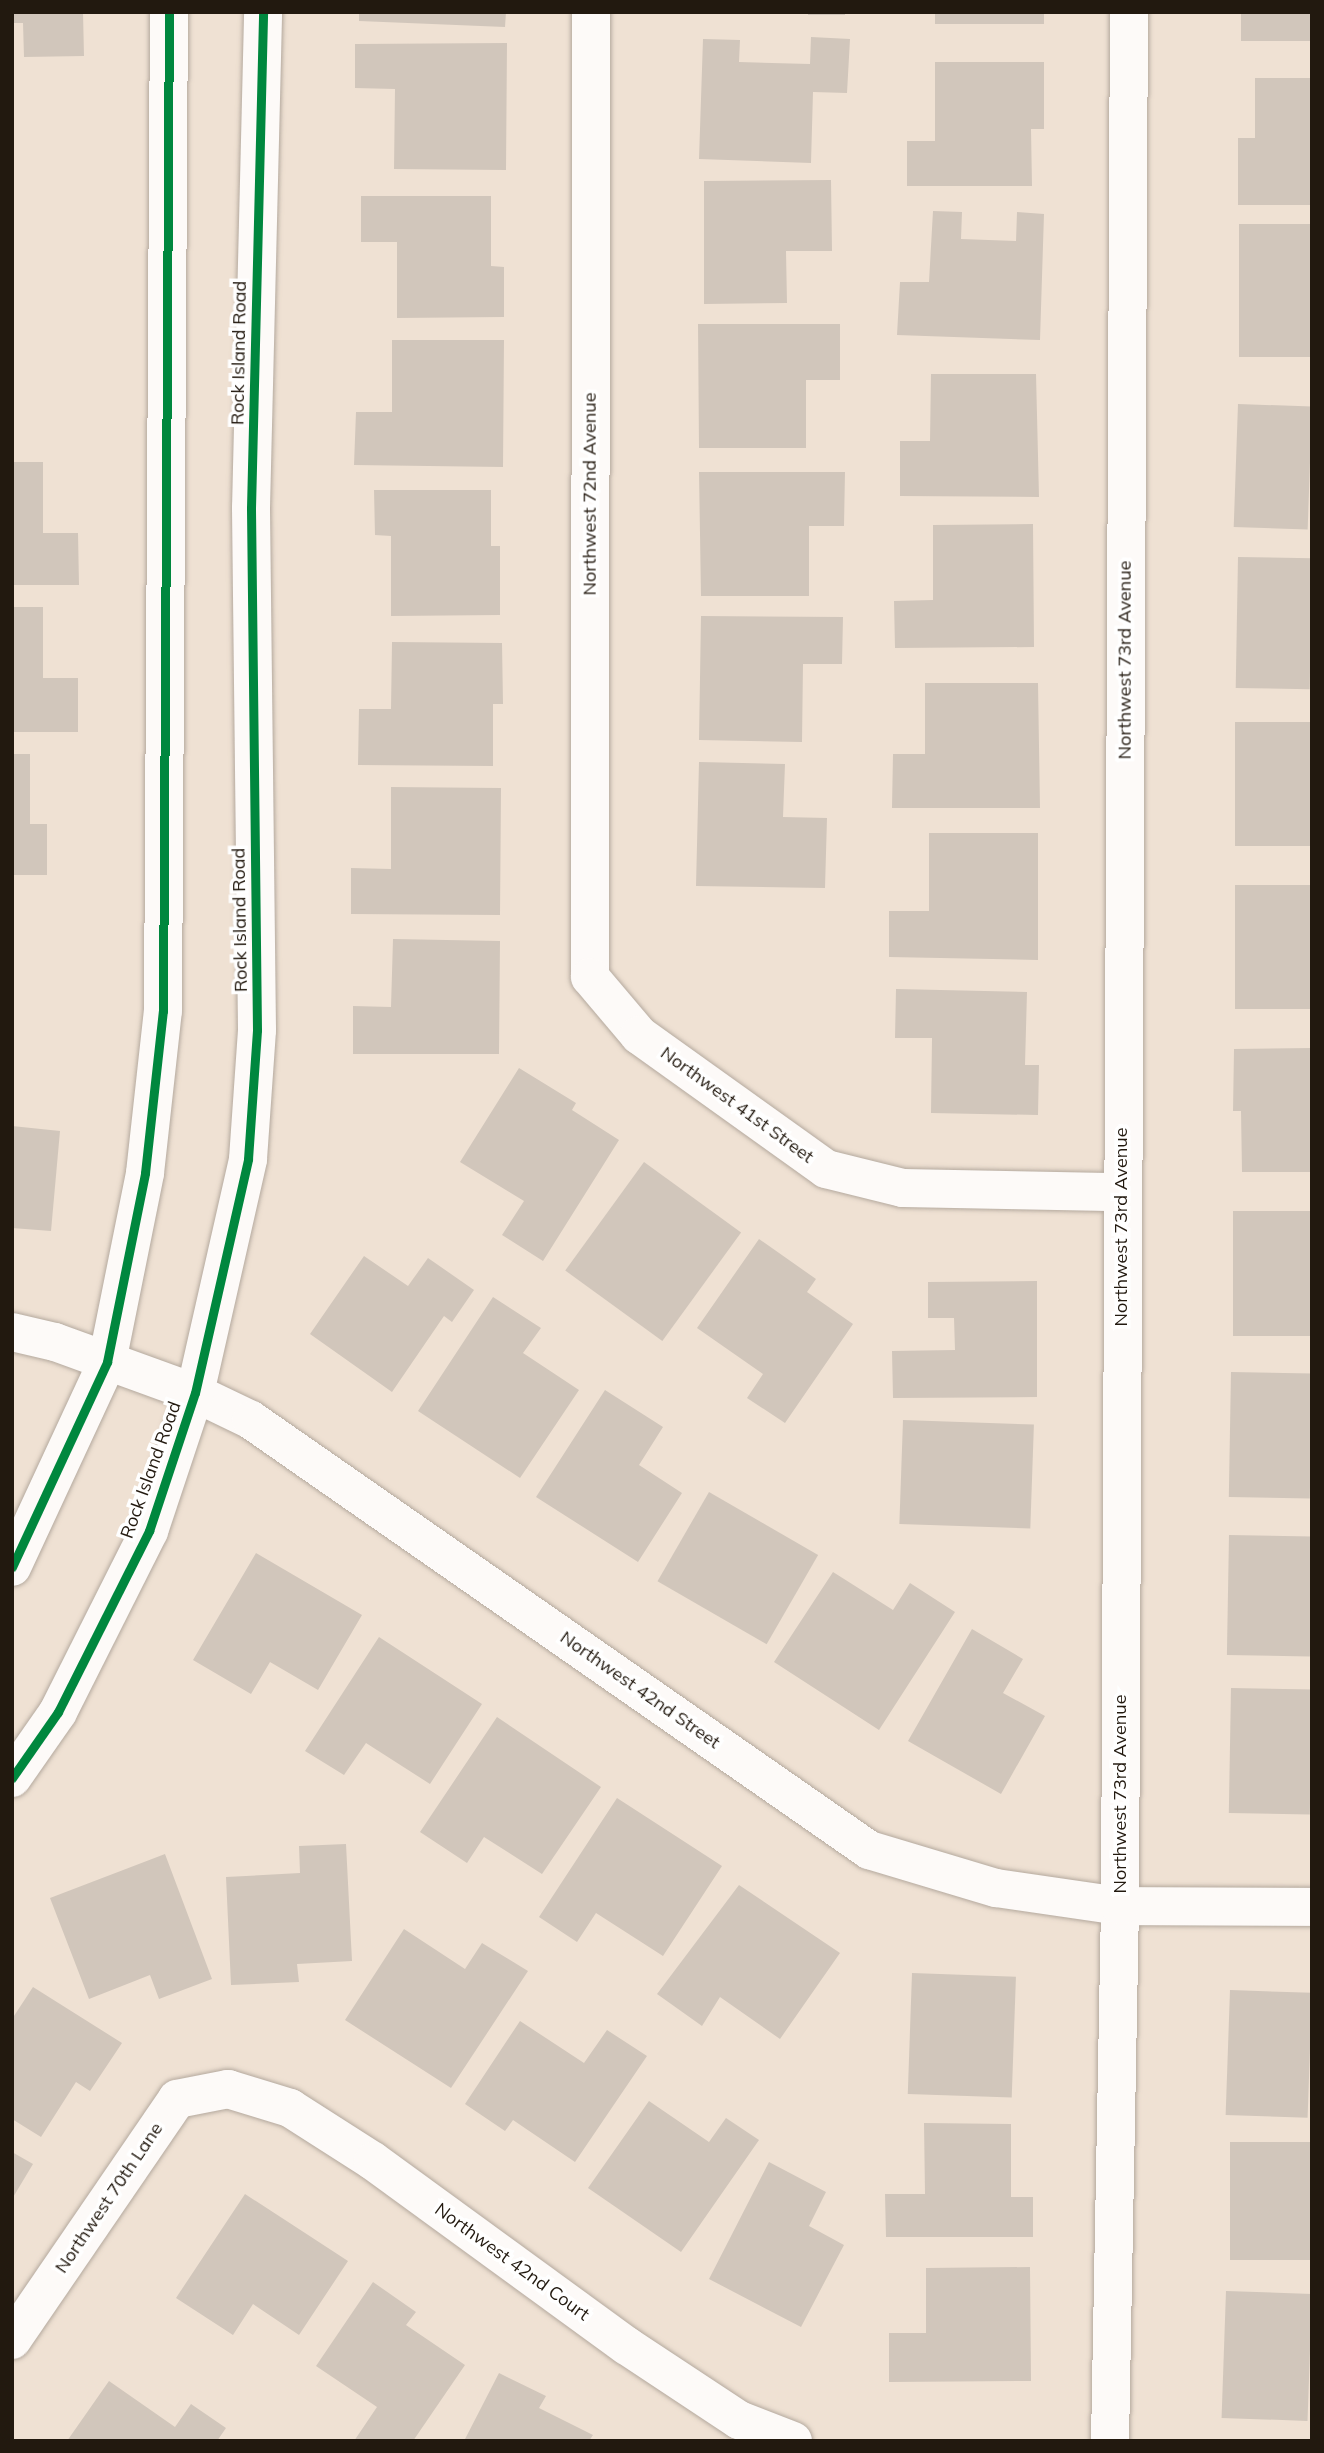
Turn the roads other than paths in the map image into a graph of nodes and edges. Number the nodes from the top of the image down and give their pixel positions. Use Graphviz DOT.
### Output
graph roads {
  1 [pos="169,12"];
  2 [pos="263,12"];
  3 [pos="591,12"];
  4 [pos="1129,12"];
  5 [pos="590,976"];
  6 [pos="1121,1192"];
  7 [pos="12,1332"];
  8 [pos="107,1362"];
  9 [pos="195,1393"];
  10 [pos="12,1567"];
  11 [pos="12,1778"];
  12 [pos="1120,1906"];
  13 [pos="1312,1907"];
  14 [pos="228,2089"];
  15 [pos="12,2340"];
  16 [pos="793,2441"];
  17 [pos="1110,2441"];
  1 -- 8 [label="street"];
  2 -- 9 [label="street, Rock Island Road"];
  3 -- 5 [label="street, Northwest 72nd Avenue"];
  4 -- 6 [label="street, Northwest 73rd Avenue"];
  5 -- 6 [label="street, Northwest 41st Street"];
  6 -- 12 [label="street, Northwest 73rd Avenue"];
  7 -- 8 [label="street, Northwest 42nd Street"];
  8 -- 9 [label="street, Northwest 42nd Street"];
  8 -- 10 [label="street"];
  9 -- 11 [label="street, Rock Island Road"];
  9 -- 12 [label="street, Northwest 42nd Street"];
  12 -- 13 [label="street, Northwest 42nd Street"];
  12 -- 17 [label="street, Northwest 73rd Avenue"];
  14 -- 15 [label="street, Northwest 70th Lane"];
  14 -- 16 [label="street, Northwest 42nd Court"];
}
